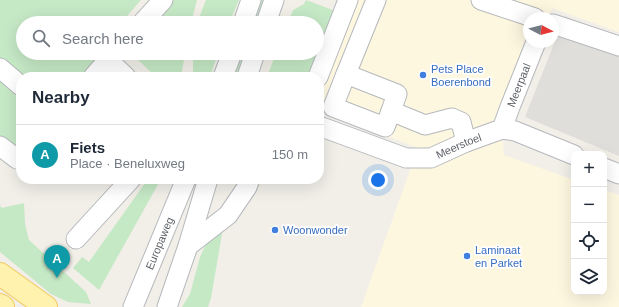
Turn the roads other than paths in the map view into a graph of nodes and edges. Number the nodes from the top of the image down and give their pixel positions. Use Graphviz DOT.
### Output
graph roads {
  1 [pos="163,0"];
  2 [pos="251,0"];
  3 [pos="274,0"];
  4 [pos="348,0"];
  5 [pos="376,0"];
  6 [pos="481,0"];
  7 [pos="523,14"];
  8 [pos="148,16"];
  9 [pos="245,16"];
  10 [pos="268,16"];
  11 [pos="559,26"];
  12 [pos="619,46"];
  13 [pos="534,48"];
  14 [pos="108,60"];
  15 [pos="113,60"];
  16 [pos="229,60"];
  17 [pos="253,60"];
  18 [pos="0,68"];
  19 [pos="98,72"];
  20 [pos="122,72"];
  21 [pos="225,72"];
  22 [pos="249,72"];
  23 [pos="320,72"];
  24 [pos="346,74"];
  25 [pos="16,82"];
  26 [pos="391,111"];
  27 [pos="361,118"];
  28 [pos="324,128"];
  29 [pos="502,129"];
  30 [pos="349,138"];
  31 [pos="466,142"];
  32 [pos="0,146"];
  33 [pos="16,155"];
  34 [pos="571,155"];
  35 [pos="607,169"];
  36 [pos="619,174"];
  37 [pos="126,184"];
  38 [pos="184,184"];
  39 [pos="207,184"];
  40 [pos="249,184"];
  41 [pos="76,239"];
  42 [pos="188,246"];
  43 [pos="0,274"];
  44 [pos="0,305"];
  45 [pos="3,307"];
  46 [pos="46,307"];
  47 [pos="133,307"];
  48 [pos="167,307"];
  1 -- 8 [label="street"];
  2 -- 9 [label="street"];
  3 -- 10 [label="street"];
  4 -- 23 [label="street"];
  5 -- 24 [label="street"];
  6 -- 7 [label="street"];
  11 -- 12 [label="street"];
  13 -- 29 [label="street, Meerpaal"];
  14 -- 19 [label="street"];
  15 -- 20 [label="street"];
  16 -- 21 [label="street"];
  17 -- 22 [label="street"];
  18 -- 25 [label="street"];
  24 -- 26 [label="street"];
  24 -- 27 [label="street"];
  26 -- 27 [label="street"];
  26 -- 31 [label="street"];
  27 -- 30 [label="street"];
  28 -- 30 [label="street, Meerstoel"];
  29 -- 31 [label="street, Meerstoel"];
  29 -- 34 [label="street"];
  30 -- 31 [label="street, Meerstoel"];
  32 -- 33 [label="street"];
  35 -- 36 [label="street"];
  37 -- 41 [label="street"];
  38 -- 47 [label="street, Europaweg"];
  39 -- 42 [label="street"];
  40 -- 42 [label="street"];
  42 -- 48 [label="street"];
  43 -- 46 [label="main road"];
  44 -- 45 [label="main road"];
}
